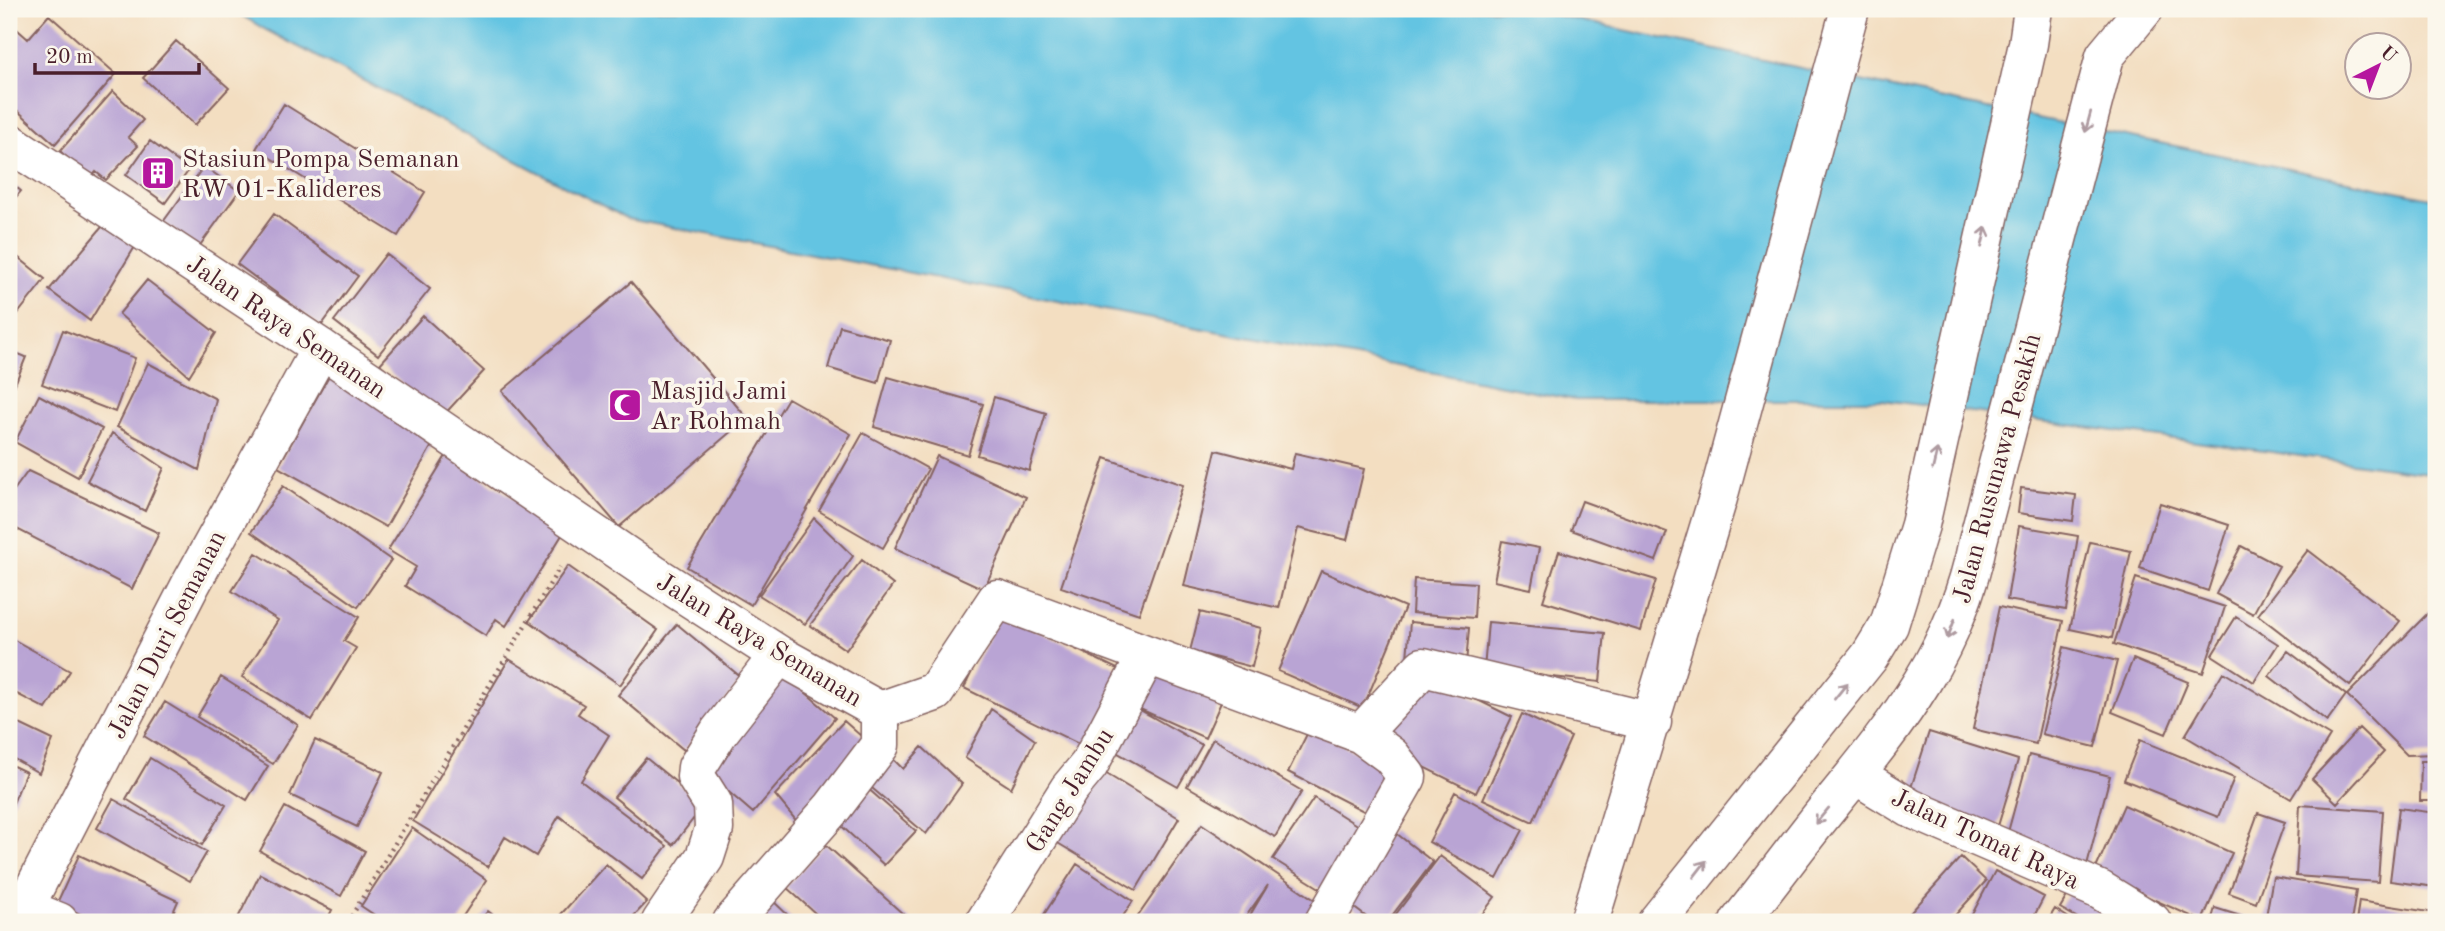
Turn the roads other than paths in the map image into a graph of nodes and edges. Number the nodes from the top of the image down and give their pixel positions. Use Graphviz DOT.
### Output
graph roads {
  1 [pos="2144,9"];
  2 [pos="1846,24"];
  3 [pos="2030,27"];
  4 [pos="9,142"];
  5 [pos="321,348"];
  6 [pos="779,655"];
  7 [pos="1147,655"];
  8 [pos="880,712"];
  9 [pos="1651,722"];
  10 [pos="1361,734"];
  11 [pos="1856,775"];
  12 [pos="20,915"];
  13 [pos="59,922"];
  14 [pos="661,922"];
  15 [pos="732,922"];
  16 [pos="985,922"];
  17 [pos="1324,922"];
  18 [pos="1589,922"];
  19 [pos="1657,922"];
  20 [pos="1740,922"];
  21 [pos="2152,922"];
  1 -- 11 [label="street, Jalan Rusunawa Pesakih, one-way"];
  2 -- 9 [label="street"];
  19 -- 3 [label="street, one-way"];
  4 -- 5 [label="street, Jalan Raya Semanan"];
  5 -- 6 [label="street, Jalan Raya Semanan"];
  5 -- 12 [label="street, Jalan Duri Semanan"];
  6 -- 8 [label="street, Jalan Raya Semanan"];
  6 -- 14 [label="street"];
  7 -- 8 [label="street, Jalan Raya Semanan"];
  7 -- 10 [label="street, Jalan Raya Semanan"];
  7 -- 16 [label="street, Gang Jambu"];
  8 -- 15 [label="street"];
  9 -- 10 [label="street"];
  9 -- 18 [label="street"];
  10 -- 17 [label="street, Jalan Raya Semanan"];
  11 -- 20 [label="street, Jalan Rusunawa Pesakih, one-way"];
  11 -- 21 [label="street, Jalan Tomat Raya"];
  12 -- 13 [label="street"];
}
